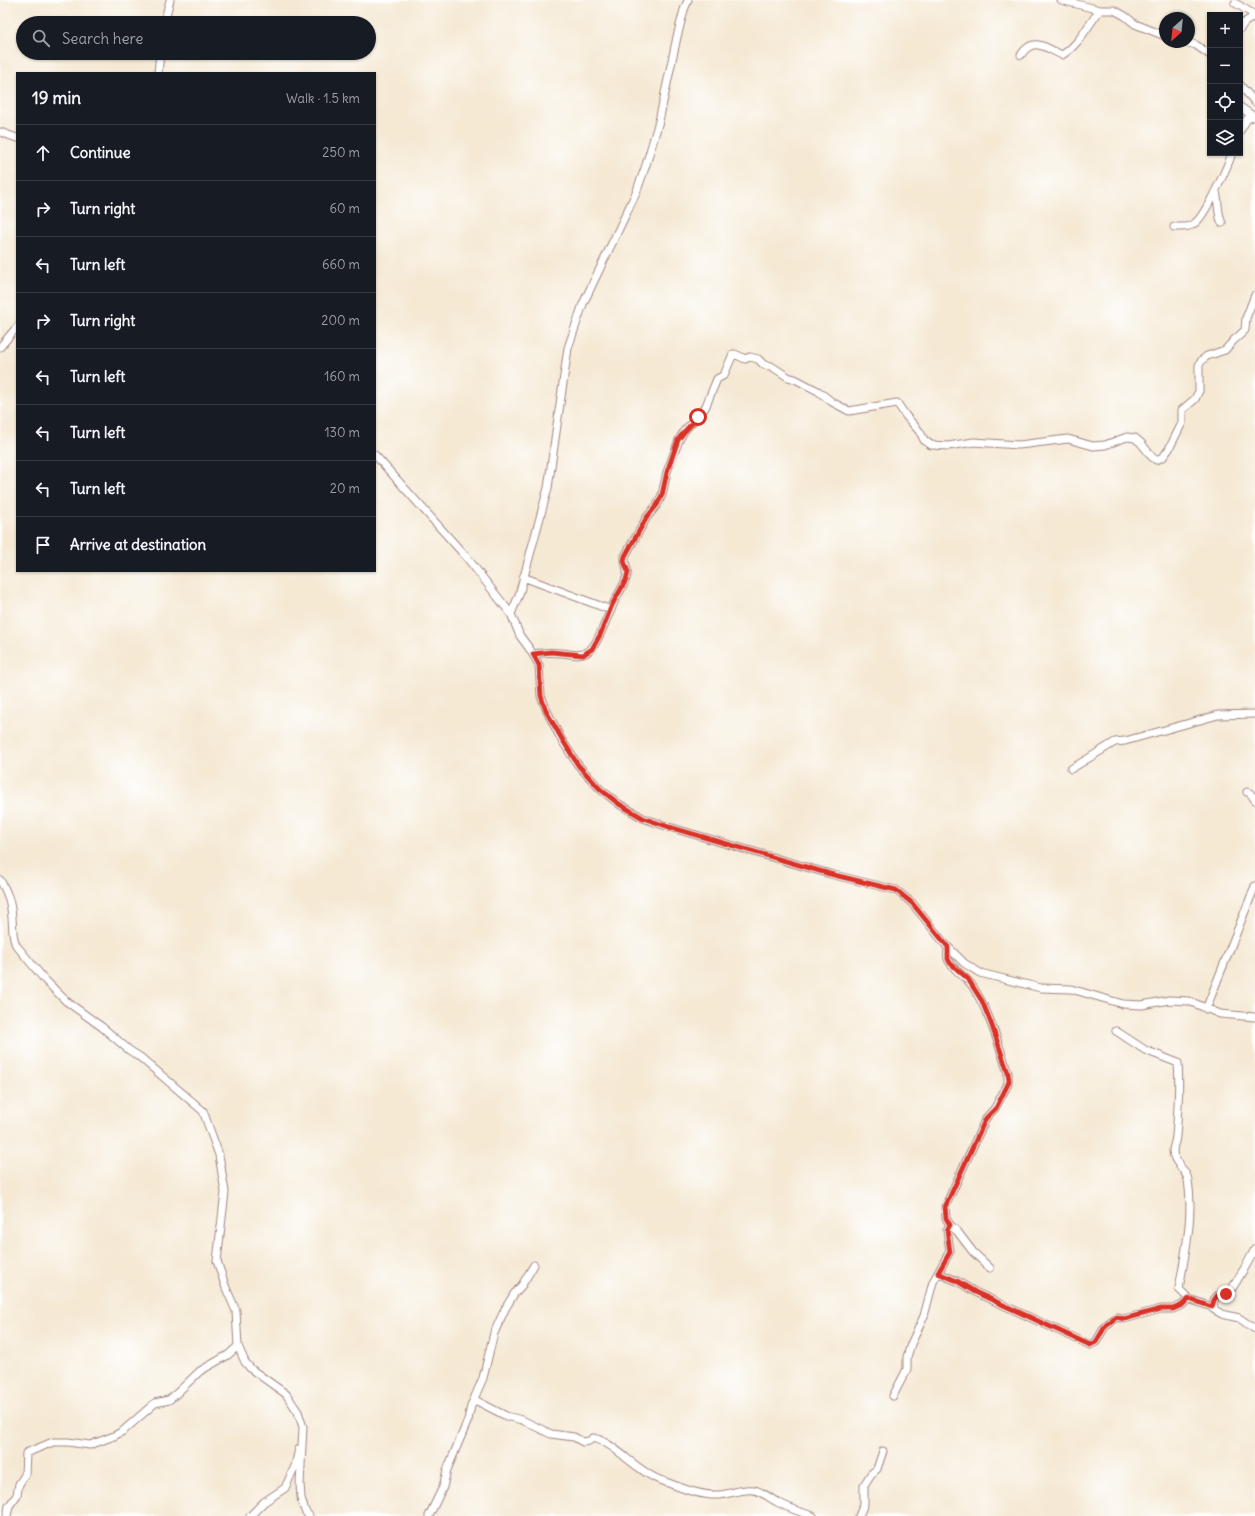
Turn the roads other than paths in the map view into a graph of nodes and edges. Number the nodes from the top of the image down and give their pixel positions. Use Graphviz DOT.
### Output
graph roads {
  1 [pos="170,0"];
  2 [pos="688,0"];
  3 [pos="1061,0"];
  4 [pos="1235,3"];
  5 [pos="1100,10"];
  6 [pos="1255,15"];
  7 [pos="166,16"];
  8 [pos="1243,24"];
  9 [pos="1159,34"];
  10 [pos="1195,45"];
  11 [pos="1207,52"];
  12 [pos="1021,55"];
  13 [pos="159,60"];
  14 [pos="158,72"];
  15 [pos="1243,88"];
  16 [pos="1255,102"];
  17 [pos="1243,110"];
  18 [pos="1254,116"];
  19 [pos="1243,126"];
  20 [pos="0,132"];
  21 [pos="16,138"];
  22 [pos="1231,156"];
  23 [pos="1216,192"];
  24 [pos="1222,223"];
  25 [pos="1174,226"];
  26 [pos="1255,295"];
  27 [pos="16,328"];
  28 [pos="0,347"];
  29 [pos="376,456"];
  30 [pos="523,577"];
  31 [pos="611,610"];
  32 [pos="511,614"];
  33 [pos="533,654"];
  34 [pos="1254,713"];
  35 [pos="1071,769"];
  36 [pos="1247,792"];
  37 [pos="1255,800"];
  38 [pos="0,880"];
  39 [pos="1255,886"];
  40 [pos="948,947"];
  41 [pos="1206,1009"];
  42 [pos="1255,1017"];
  43 [pos="1116,1031"];
  44 [pos="950,1225"];
  45 [pos="1255,1248"];
  46 [pos="534,1264"];
  47 [pos="990,1268"];
  48 [pos="938,1273"];
  49 [pos="1189,1299"];
  50 [pos="1212,1307"];
  51 [pos="1255,1329"];
  52 [pos="238,1346"];
  53 [pos="893,1396"];
  54 [pos="475,1398"];
  55 [pos="302,1444"];
  56 [pos="883,1451"];
  57 [pos="7,1516"];
  58 [pos="250,1516"];
  59 [pos="309,1516"];
  60 [pos="429,1516"];
  61 [pos="813,1516"];
  62 [pos="859,1516"];
  1 -- 7 [label="street"];
  2 -- 30 [label="street"];
  3 -- 5 [label="street"];
  4 -- 6 [label="street"];
  5 -- 9 [label="street"];
  5 -- 12 [label="street"];
  6 -- 8 [label="street"];
  10 -- 11 [label="street"];
  13 -- 14 [label="street"];
  15 -- 16 [label="street"];
  17 -- 18 [label="street"];
  18 -- 19 [label="street"];
  20 -- 21 [label="street"];
  22 -- 23 [label="street"];
  23 -- 24 [label="street"];
  23 -- 25 [label="street"];
  26 -- 31 [label="street"];
  27 -- 28 [label="street"];
  29 -- 32 [label="street"];
  30 -- 31 [label="street"];
  30 -- 32 [label="street"];
  31 -- 33 [label="street"];
  32 -- 33 [label="street"];
  33 -- 40 [label="street"];
  34 -- 35 [label="street"];
  36 -- 37 [label="street"];
  38 -- 52 [label="street"];
  39 -- 41 [label="street"];
  40 -- 41 [label="street"];
  40 -- 44 [label="street"];
  41 -- 42 [label="street"];
  43 -- 49 [label="street"];
  44 -- 47 [label="street"];
  44 -- 48 [label="street"];
  45 -- 50 [label="street"];
  46 -- 54 [label="street"];
  48 -- 49 [label="street"];
  48 -- 53 [label="street"];
  49 -- 50 [label="street"];
  50 -- 51 [label="street"];
  52 -- 55 [label="street"];
  52 -- 57 [label="street"];
  54 -- 60 [label="street"];
  54 -- 61 [label="street"];
  55 -- 58 [label="street"];
  55 -- 59 [label="street"];
  56 -- 62 [label="street"];
}
